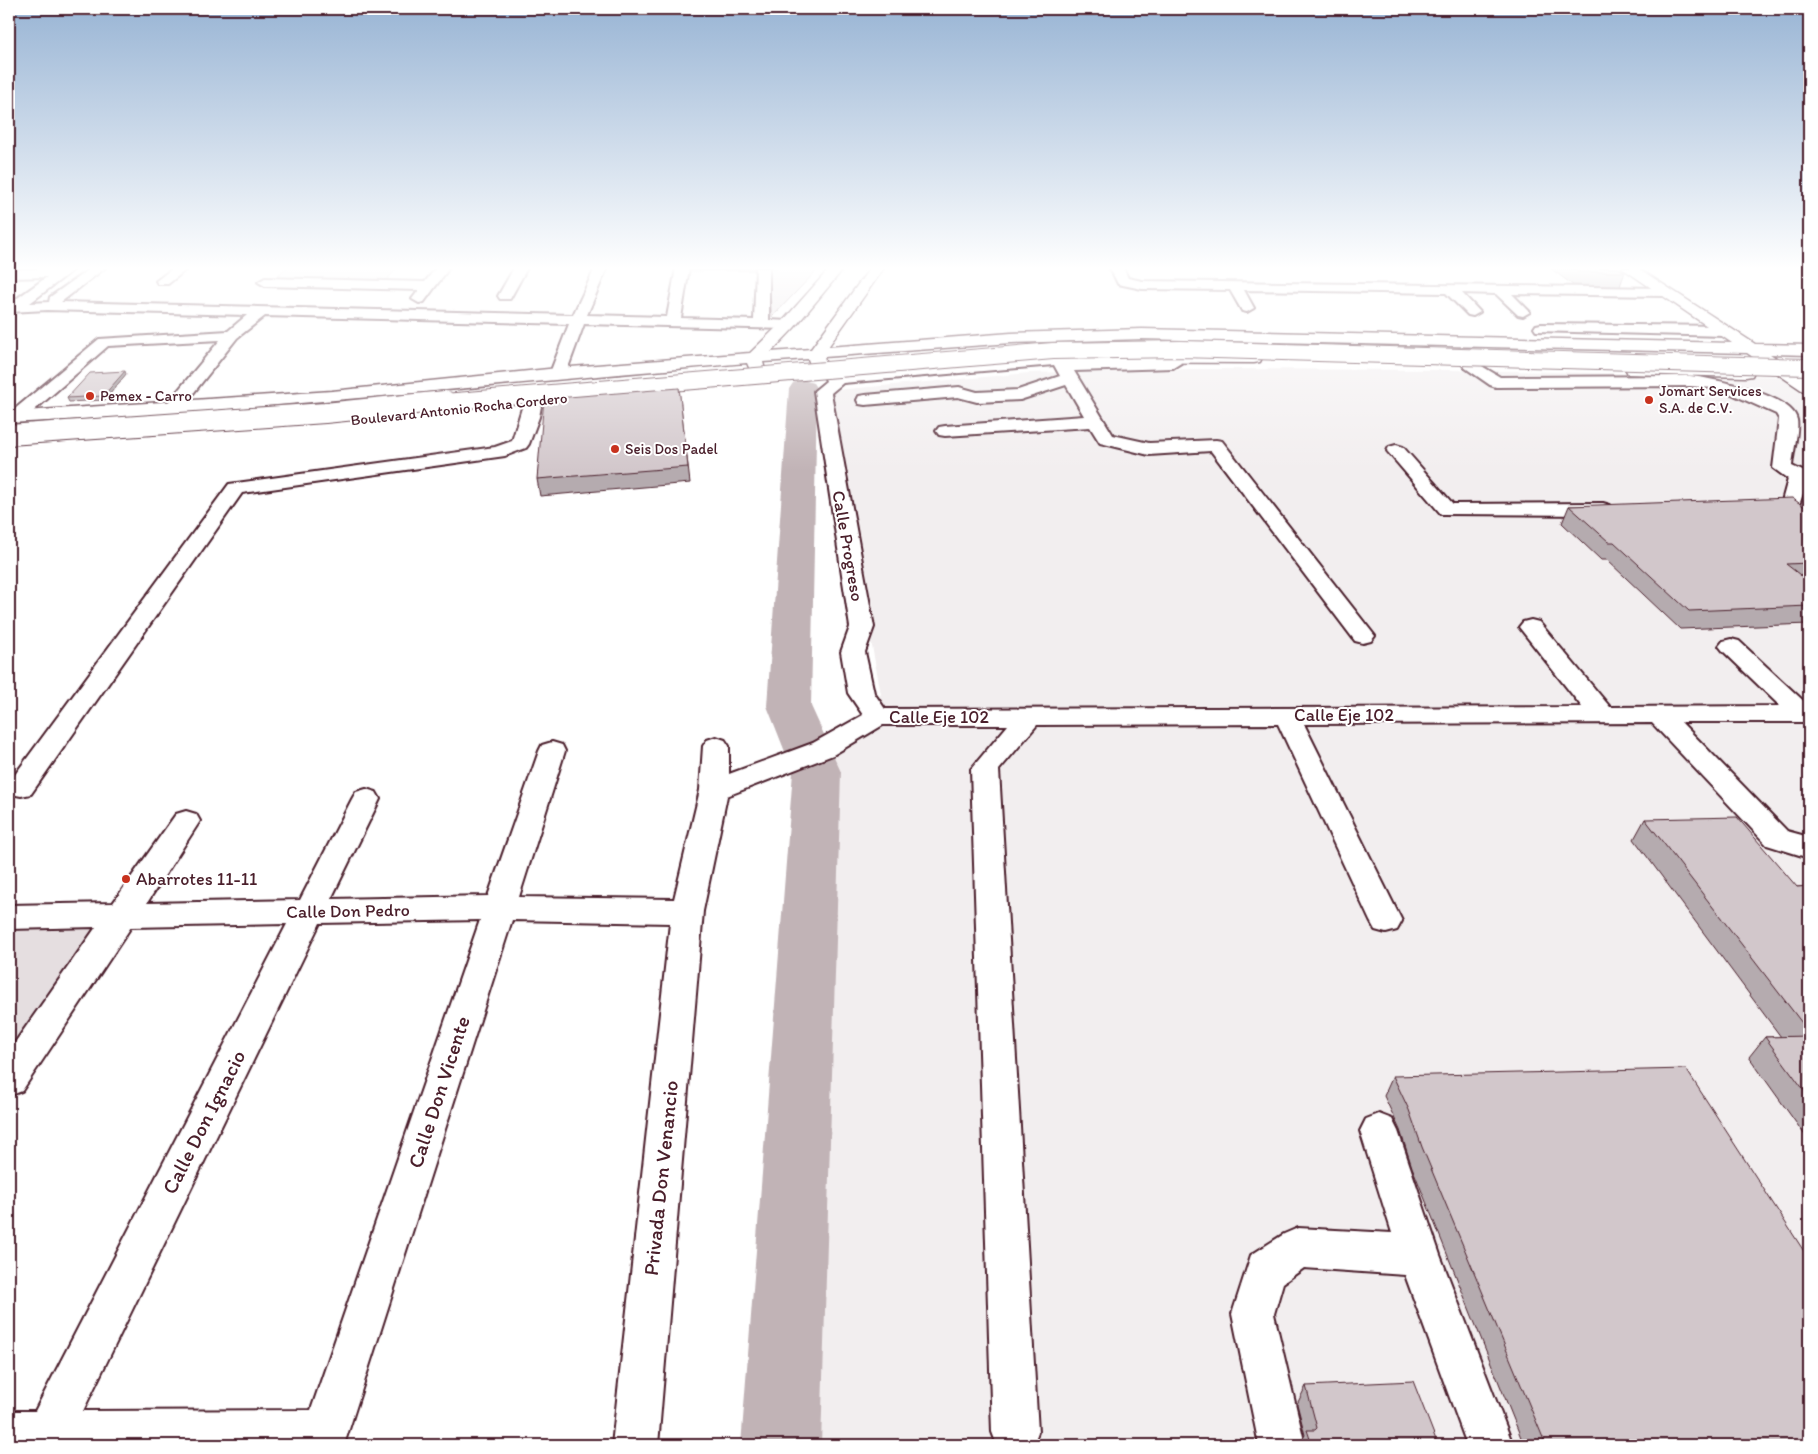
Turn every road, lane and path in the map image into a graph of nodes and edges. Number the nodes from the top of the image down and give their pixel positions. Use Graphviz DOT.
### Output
graph roads {
  1 [pos="216,336"];
  2 [pos="231,336"];
  3 [pos="572,336"];
  4 [pos="777,336"];
  5 [pos="828,336"];
  6 [pos="1050,336"];
  7 [pos="1205,336"];
  8 [pos="1728,336"];
  9 [pos="1732,336"];
  10 [pos="1758,336"];
  11 [pos="1760,336"];
  12 [pos="1667,348"];
  13 [pos="877,349"];
  14 [pos="1710,349"];
  15 [pos="1753,349"];
  16 [pos="1809,349"];
  17 [pos="1780,350"];
  18 [pos="815,354"];
  19 [pos="1809,358"];
  20 [pos="754,359"];
  21 [pos="1173,363"];
  22 [pos="681,364"];
  23 [pos="1470,364"];
  24 [pos="1062,366"];
  25 [pos="1809,368"];
  26 [pos="889,372"];
  27 [pos="1699,372"];
  28 [pos="1743,372"];
  29 [pos="558,373"];
  30 [pos="1788,373"];
  31 [pos="1809,373"];
  32 [pos="829,377"];
  33 [pos="759,382"];
  34 [pos="686,388"];
  35 [pos="1809,388"];
  36 [pos="865,400"];
  37 [pos="533,401"];
  38 [pos="174,406"];
  39 [pos="11,421"];
  40 [pos="1095,421"];
  41 [pos="945,431"];
  42 [pos="9,435"];
  43 [pos="9,444"];
  44 [pos="1396,451"];
  45 [pos="1803,478"];
  46 [pos="1741,508"];
  47 [pos="1624,509"];
  48 [pos="1531,627"];
  49 [pos="1363,636"];
  50 [pos="1732,646"];
  51 [pos="1602,714"];
  52 [pos="1658,714"];
  53 [pos="1806,714"];
  54 [pos="1287,716"];
  55 [pos="878,717"];
  56 [pos="1029,717"];
  57 [pos="716,746"];
  58 [pos="552,751"];
  59 [pos="21,787"];
  60 [pos="714,790"];
  61 [pos="366,799"];
  62 [pos="186,821"];
  63 [pos="1809,848"];
  64 [pos="500,908"];
  65 [pos="310,911"];
  66 [pos="687,911"];
  67 [pos="121,916"];
  68 [pos="9,917"];
  69 [pos="1386,921"];
  70 [pos="9,1080"];
  71 [pos="1378,1131"];
  72 [pos="1419,1255"];
  73 [pos="1015,1432"];
  74 [pos="33,1438"];
  75 [pos="635,1445"];
  76 [pos="1282,1445"];
  77 [pos="1490,1445"];
  1 -- 39 [label="street"];
  2 -- 38 [label="street"];
  3 -- 29 [label="street"];
  4 -- 20 [label="main road"];
  5 -- 18 [label="main road"];
  6 -- 13 [label="main road, Boulevard Antonio Rocha Cordero"];
  7 -- 12 [label="main road, Boulevard Antonio Rocha Cordero"];
  8 -- 14 [label="main road"];
  9 -- 15 [label="main road"];
  10 -- 17 [label="main road"];
  11 -- 16 [label="main road"];
  12 -- 14 [label="main road, Boulevard Antonio Rocha Cordero"];
  12 -- 27 [label="main road"];
  13 -- 18 [label="main road, Boulevard Antonio Rocha Cordero"];
  13 -- 26 [label="main road"];
  14 -- 15 [label="main road, Boulevard Antonio Rocha Cordero"];
  15 -- 17 [label="main road, Boulevard Antonio Rocha Cordero"];
  15 -- 30 [label="main road"];
  16 -- 17 [label="main road, Boulevard Antonio Rocha Cordero"];
  17 -- 25 [label="main road"];
  18 -- 20 [label="main road, Boulevard Antonio Rocha Cordero"];
  18 -- 32 [label="main road"];
  19 -- 39 [label="main road, Boulevard Antonio Rocha Cordero"];
  20 -- 22 [label="main road, Boulevard Antonio Rocha Cordero"];
  20 -- 33 [label="main road"];
  21 -- 24 [label="street"];
  22 -- 29 [label="main road, Boulevard Antonio Rocha Cordero"];
  22 -- 34 [label="main road"];
  23 -- 24 [label="main road, Boulevard Antonio Rocha Cordero"];
  23 -- 27 [label="main road, Boulevard Antonio Rocha Cordero"];
  23 -- 45 [label="street"];
  24 -- 26 [label="main road, Boulevard Antonio Rocha Cordero"];
  24 -- 32 [label="street"];
  24 -- 36 [label="street"];
  24 -- 40 [label="street"];
  25 -- 42 [label="main road, Boulevard Antonio Rocha Cordero, bridge"];
  26 -- 32 [label="main road, Boulevard Antonio Rocha Cordero"];
  27 -- 28 [label="main road, Boulevard Antonio Rocha Cordero"];
  28 -- 30 [label="main road, Boulevard Antonio Rocha Cordero"];
  28 -- 35 [label="main road"];
  29 -- 38 [label="main road, Boulevard Antonio Rocha Cordero"];
  30 -- 31 [label="main road, Boulevard Antonio Rocha Cordero"];
  30 -- 35 [label="main road"];
  32 -- 33 [label="main road, Boulevard Antonio Rocha Cordero"];
  32 -- 55 [label="street, Calle Progreso"];
  33 -- 34 [label="main road, Boulevard Antonio Rocha Cordero"];
  34 -- 37 [label="main road, Boulevard Antonio Rocha Cordero"];
  37 -- 43 [label="main road, Boulevard Antonio Rocha Cordero"];
  37 -- 59 [label="street"];
  38 -- 39 [label="main road, Boulevard Antonio Rocha Cordero"];
  40 -- 41 [label="street"];
  40 -- 49 [label="street"];
  44 -- 47 [label="street"];
  45 -- 46 [label="street"];
  48 -- 51 [label="street"];
  50 -- 53 [label="street"];
  51 -- 52 [label="street, Calle Eje 102"];
  51 -- 54 [label="street, Calle Eje 102"];
  52 -- 53 [label="street, Calle Eje 102"];
  52 -- 63 [label="street"];
  54 -- 56 [label="street, Calle Eje 102"];
  54 -- 69 [label="street"];
  55 -- 56 [label="street, Calle Eje 102"];
  55 -- 60 [label="street"];
  56 -- 73 [label="street"];
  57 -- 60 [label="street, Privada Don Venancio"];
  58 -- 64 [label="street, Calle Don Vicente"];
  60 -- 66 [label="street, Privada Don Venancio"];
  61 -- 65 [label="street, Calle Don Ignacio"];
  62 -- 67 [label="street"];
  64 -- 65 [label="street, Calle Don Pedro"];
  64 -- 66 [label="street, Calle Don Pedro"];
  64 -- 74 [label="street, Calle Don Vicente"];
  65 -- 67 [label="street, Calle Don Pedro"];
  65 -- 74 [label="street, Calle Don Ignacio"];
  66 -- 75 [label="street, Privada Don Venancio"];
  67 -- 68 [label="street, Calle Don Pedro"];
  67 -- 70 [label="street"];
  71 -- 72 [label="street"];
  72 -- 76 [label="street"];
  72 -- 77 [label="street"];
}
